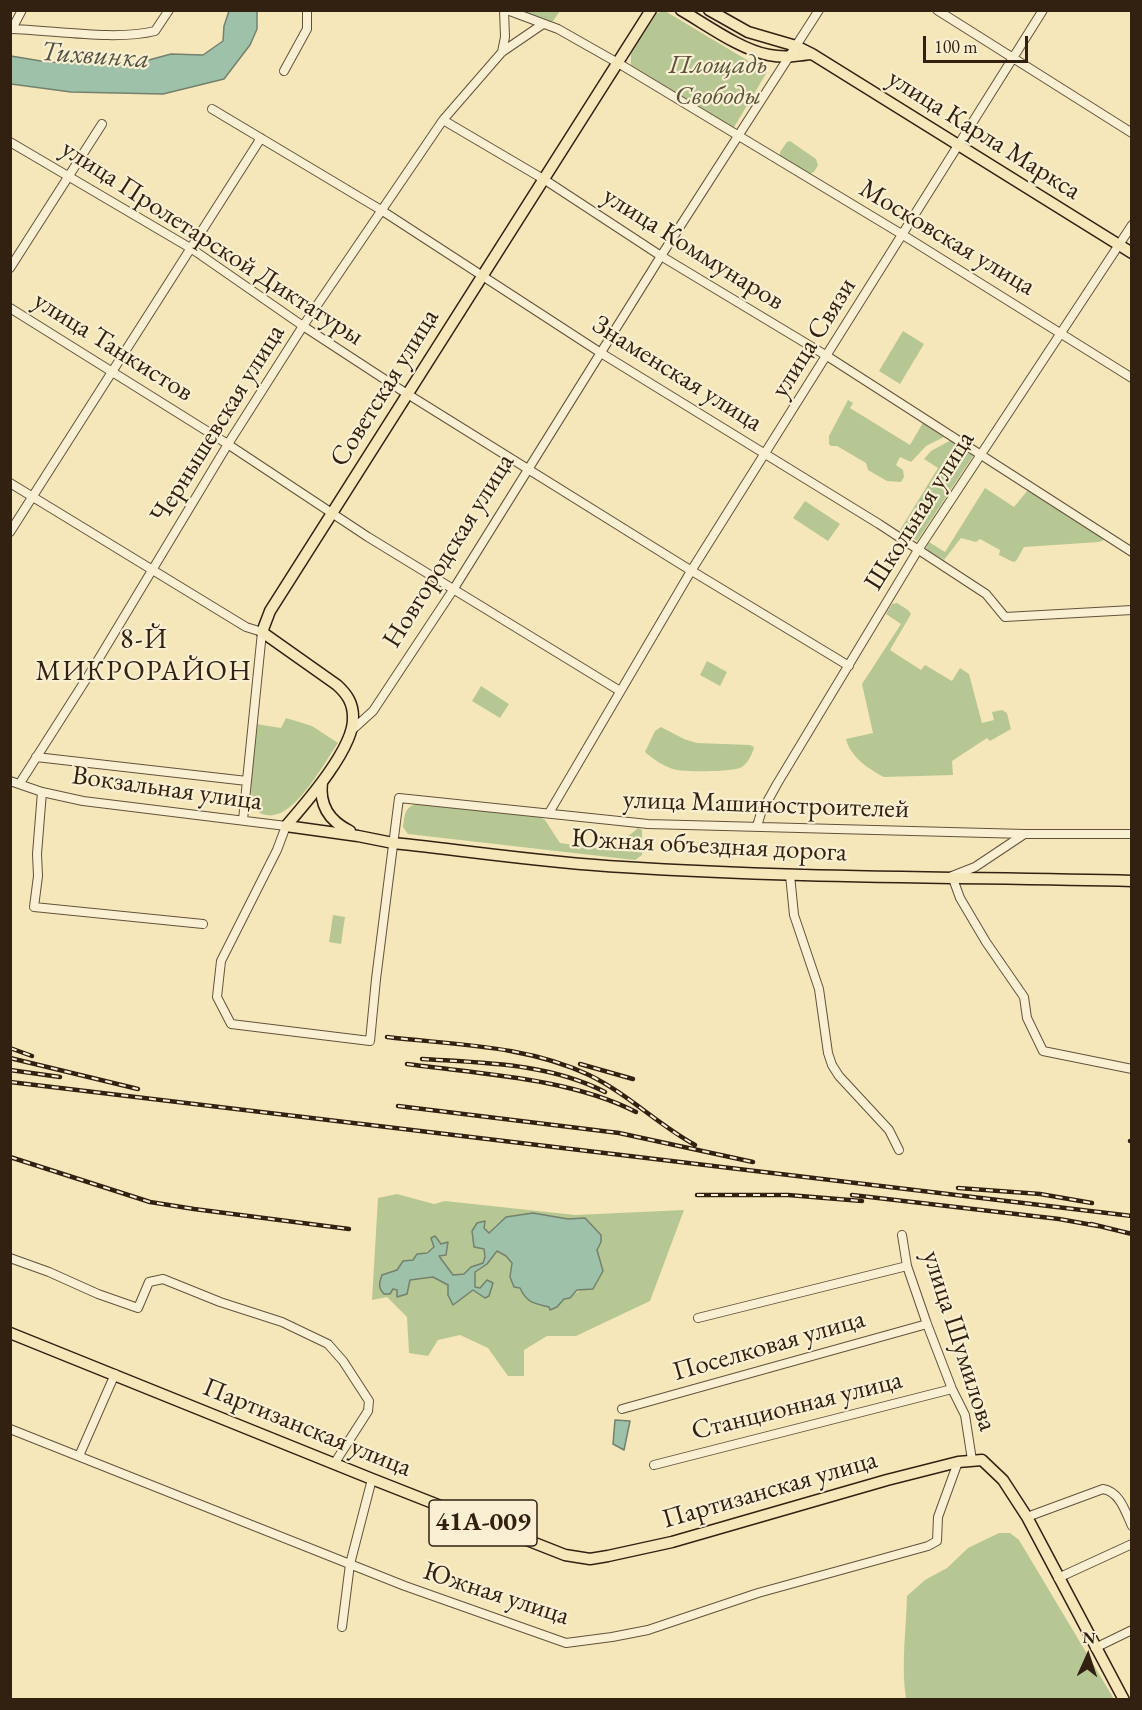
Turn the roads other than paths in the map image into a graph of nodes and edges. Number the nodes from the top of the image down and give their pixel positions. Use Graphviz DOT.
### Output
graph roads {
  1 [pos="22,10"];
  2 [pos="168,10"];
  3 [pos="307,10"];
  4 [pos="506,10"];
  5 [pos="651,10"];
  6 [pos="681,10"];
  7 [pos="709,10"];
  8 [pos="819,10"];
  9 [pos="937,10"];
  10 [pos="1043,10"];
  11 [pos="543,24"];
  12 [pos="11,29"];
  13 [pos="796,46"];
  14 [pos="502,52"];
  15 [pos="812,54"];
  16 [pos="788,57"];
  17 [pos="1013,59"];
  18 [pos="618,63"];
  19 [pos="284,71"];
  20 [pos="212,109"];
  21 [pos="443,120"];
  22 [pos="102,124"];
  23 [pos="1131,133"];
  24 [pos="740,135"];
  25 [pos="261,138"];
  26 [pos="10,142"];
  27 [pos="959,145"];
  28 [pos="68,175"];
  29 [pos="545,180"];
  30 [pos="381,210"];
  31 [pos="1131,225"];
  32 [pos="903,235"];
  33 [pos="1119,246"];
  34 [pos="192,249"];
  35 [pos="1131,253"];
  36 [pos="662,256"];
  37 [pos="10,268"];
  38 [pos="483,275"];
  39 [pos="10,308"];
  40 [pos="303,326"];
  41 [pos="1062,333"];
  42 [pos="602,353"];
  43 [pos="826,356"];
  44 [pos="113,371"];
  45 [pos="1131,378"];
  46 [pos="408,394"];
  47 [pos="228,444"];
  48 [pos="981,453"];
  49 [pos="766,454"];
  50 [pos="527,469"];
  51 [pos="10,483"];
  52 [pos="33,498"];
  53 [pos="332,514"];
  54 [pos="10,532"];
  55 [pos="918,550"];
  56 [pos="1131,552"];
  57 [pos="152,571"];
  58 [pos="692,571"];
  59 [pos="453,590"];
  60 [pos="1131,610"];
  61 [pos="262,632"];
  62 [pos="849,666"];
  63 [pos="620,691"];
  64 [pos="352,730"];
  65 [pos="36,757"];
  66 [pos="247,781"];
  67 [pos="322,781"];
  68 [pos="15,782"];
  69 [pos="42,792"];
  70 [pos="549,813"];
  71 [pos="243,820"];
  72 [pos="286,826"];
  73 [pos="757,826"];
  74 [pos="1025,834"];
  75 [pos="1131,834"];
  76 [pos="358,836"];
  77 [pos="393,843"];
  78 [pos="790,875"];
  79 [pos="952,876"];
  80 [pos="1131,881"];
  81 [pos="203,924"];
  82 [pos="1131,1069"];
  83 [pos="899,1150"];
  84 [pos="902,1235"];
  85 [pos="10,1258"];
  86 [pos="907,1266"];
  87 [pos="698,1318"];
  88 [pos="927,1324"];
  89 [pos="10,1333"];
  90 [pos="115,1374"];
  91 [pos="951,1389"];
  92 [pos="622,1409"];
  93 [pos="10,1429"];
  94 [pos="79,1456"];
  95 [pos="972,1460"];
  96 [pos="958,1462"];
  97 [pos="334,1464"];
  98 [pos="654,1465"];
  99 [pos="372,1479"];
  100 [pos="1027,1517"];
  101 [pos="1131,1526"];
  102 [pos="1131,1544"];
  103 [pos="350,1564"];
  104 [pos="1058,1578"];
  105 [pos="342,1628"];
  106 [pos="1131,1630"];
  107 [pos="1095,1648"];
  108 [pos="1124,1700"];
  1 -- 12 [label="street"];
  2 -- 12 [label="street"];
  3 -- 19 [label="street"];
  4 -- 11 [label="street"];
  4 -- 14 [label="street"];
  5 -- 18 [label="main road, Советская улица"];
  6 -- 16 [label="main road"];
  7 -- 13 [label="main road, улица Карла Маркса"];
  8 -- 13 [label="street"];
  9 -- 17 [label="street"];
  10 -- 17 [label="street, улица Связи"];
  11 -- 14 [label="street, Чернышевская улица"];
  11 -- 18 [label="street"];
  13 -- 15 [label="main road, улица Карла Маркса"];
  13 -- 16 [label="street"];
  14 -- 21 [label="street, Чернышевская улица"];
  15 -- 16 [label="main road"];
  15 -- 27 [label="main road, улица Карла Маркса"];
  16 -- 24 [label="street"];
  17 -- 23 [label="street"];
  17 -- 27 [label="street, улица Связи"];
  18 -- 24 [label="street"];
  18 -- 29 [label="main road, Советская улица"];
  20 -- 25 [label="street, Знаменская улица"];
  21 -- 29 [label="street, улица Коммунаров"];
  21 -- 30 [label="street, Чернышевская улица"];
  22 -- 28 [label="street"];
  24 -- 32 [label="street, Московская улица"];
  24 -- 36 [label="street, Новгородская улица"];
  25 -- 30 [label="street, Знаменская улица"];
  25 -- 34 [label="street"];
  26 -- 28 [label="street, улица Пролетарской Диктатуры"];
  27 -- 32 [label="street, улица Связи"];
  27 -- 33 [label="main road, улица Карла Маркса"];
  28 -- 34 [label="street, улица Пролетарской Диктатуры"];
  28 -- 37 [label="street"];
  29 -- 36 [label="street, улица Коммунаров"];
  29 -- 38 [label="main road, Советская улица"];
  30 -- 38 [label="street, Знаменская улица"];
  30 -- 40 [label="street, Чернышевская улица"];
  31 -- 33 [label="street, Школьная улица"];
  32 -- 41 [label="street, Московская улица"];
  32 -- 43 [label="street, улица Связи"];
  33 -- 35 [label="main road, улица Карла Маркса"];
  33 -- 41 [label="street, Школьная улица"];
  34 -- 40 [label="street, улица Пролетарской Диктатуры"];
  34 -- 44 [label="street"];
  36 -- 42 [label="street, Новгородская улица"];
  36 -- 43 [label="street, улица Коммунаров"];
  38 -- 42 [label="street, Знаменская улица"];
  38 -- 46 [label="main road, Советская улица"];
  39 -- 44 [label="street, улица Танкистов"];
  40 -- 46 [label="street, улица Пролетарской Диктатуры"];
  40 -- 47 [label="street, Чернышевская улица"];
  41 -- 45 [label="street, Московская улица"];
  41 -- 48 [label="street, Школьная улица"];
  42 -- 49 [label="street, Знаменская улица"];
  42 -- 50 [label="street, Новгородская улица"];
  43 -- 48 [label="street, улица Коммунаров"];
  43 -- 49 [label="street, улица Связи"];
  44 -- 47 [label="street, улица Танкистов"];
  44 -- 52 [label="street"];
  46 -- 50 [label="street, улица Пролетарской Диктатуры"];
  46 -- 53 [label="main road, Советская улица"];
  47 -- 53 [label="street, улица Танкистов"];
  47 -- 57 [label="street, Чернышевская улица"];
  48 -- 55 [label="street, Школьная улица"];
  48 -- 56 [label="street, улица Коммунаров"];
  49 -- 55 [label="street, Знаменская улица"];
  49 -- 58 [label="street, улица Связи"];
  50 -- 58 [label="street, улица Пролетарской Диктатуры"];
  50 -- 59 [label="street, Новгородская улица"];
  51 -- 52 [label="street"];
  52 -- 54 [label="street"];
  52 -- 57 [label="street"];
  53 -- 59 [label="street, улица Танкистов"];
  53 -- 61 [label="main road, Советская улица"];
  55 -- 60 [label="street, Знаменская улица"];
  55 -- 62 [label="street, Школьная улица"];
  57 -- 61 [label="street"];
  57 -- 65 [label="street, Чернышевская улица"];
  58 -- 62 [label="street, улица Пролетарской Диктатуры"];
  58 -- 63 [label="street, улица Связи"];
  59 -- 63 [label="street, улица Танкистов"];
  59 -- 64 [label="street, Новгородская улица"];
  61 -- 64 [label="main road"];
  61 -- 66 [label="street, Советская улица"];
  62 -- 73 [label="street, Школьная улица"];
  63 -- 70 [label="street, улица Связи"];
  64 -- 67 [label="main road, Новгородская улица"];
  65 -- 66 [label="street"];
  65 -- 68 [label="street, Чернышевская улица"];
  66 -- 71 [label="street, Советская улица"];
  67 -- 72 [label="main road, Новгородская улица"];
  67 -- 76 [label="main road"];
  68 -- 69 [label="street, Вокзальная улица"];
  69 -- 71 [label="street, Вокзальная улица"];
  69 -- 81 [label="street"];
  70 -- 73 [label="street, улица Машиностроителей"];
  70 -- 77 [label="street, улица Машиностроителей"];
  71 -- 72 [label="street, Вокзальная улица"];
  72 -- 76 [label="main road, Южная объездная дорога"];
  72 -- 77 [label="street, Новгородская улица"];
  73 -- 74 [label="street, улица Машиностроителей"];
  74 -- 75 [label="street, улица Машиностроителей"];
  74 -- 79 [label="street"];
  76 -- 77 [label="main road, Южная объездная дорога"];
  77 -- 78 [label="main road, Южная объездная дорога"];
  78 -- 79 [label="main road, Южная объездная дорога"];
  78 -- 83 [label="street"];
  79 -- 80 [label="main road, Южная объездная дорога"];
  79 -- 82 [label="street"];
  84 -- 86 [label="street, улица Шумилова"];
  85 -- 97 [label="street"];
  86 -- 87 [label="street"];
  86 -- 88 [label="street, улица Шумилова"];
  88 -- 91 [label="street, улица Шумилова"];
  88 -- 92 [label="street, Поселковая улица"];
  89 -- 90 [label="main road, Партизанская улица / 41А-009"];
  90 -- 94 [label="street"];
  90 -- 97 [label="main road, Партизанская улица / 41А-009"];
  91 -- 95 [label="street, улица Шумилова"];
  91 -- 98 [label="street, Станционная улица"];
  93 -- 94 [label="street, Южная улица"];
  94 -- 103 [label="street, Южная улица"];
  95 -- 96 [label="main road, Партизанская улица / 41А-009"];
  95 -- 100 [label="main road, улица Шумилова"];
  96 -- 99 [label="main road, Партизанская улица / 41А-009"];
  96 -- 103 [label="street, Южная улица"];
  97 -- 99 [label="main road, Партизанская улица / 41А-009"];
  99 -- 103 [label="street"];
  100 -- 101 [label="street"];
  100 -- 104 [label="main road, улица Шумилова"];
  102 -- 104 [label="street"];
  103 -- 105 [label="street"];
  104 -- 107 [label="main road, улица Шумилова"];
  106 -- 107 [label="street"];
  107 -- 108 [label="main road, улица Шумилова"];
}
